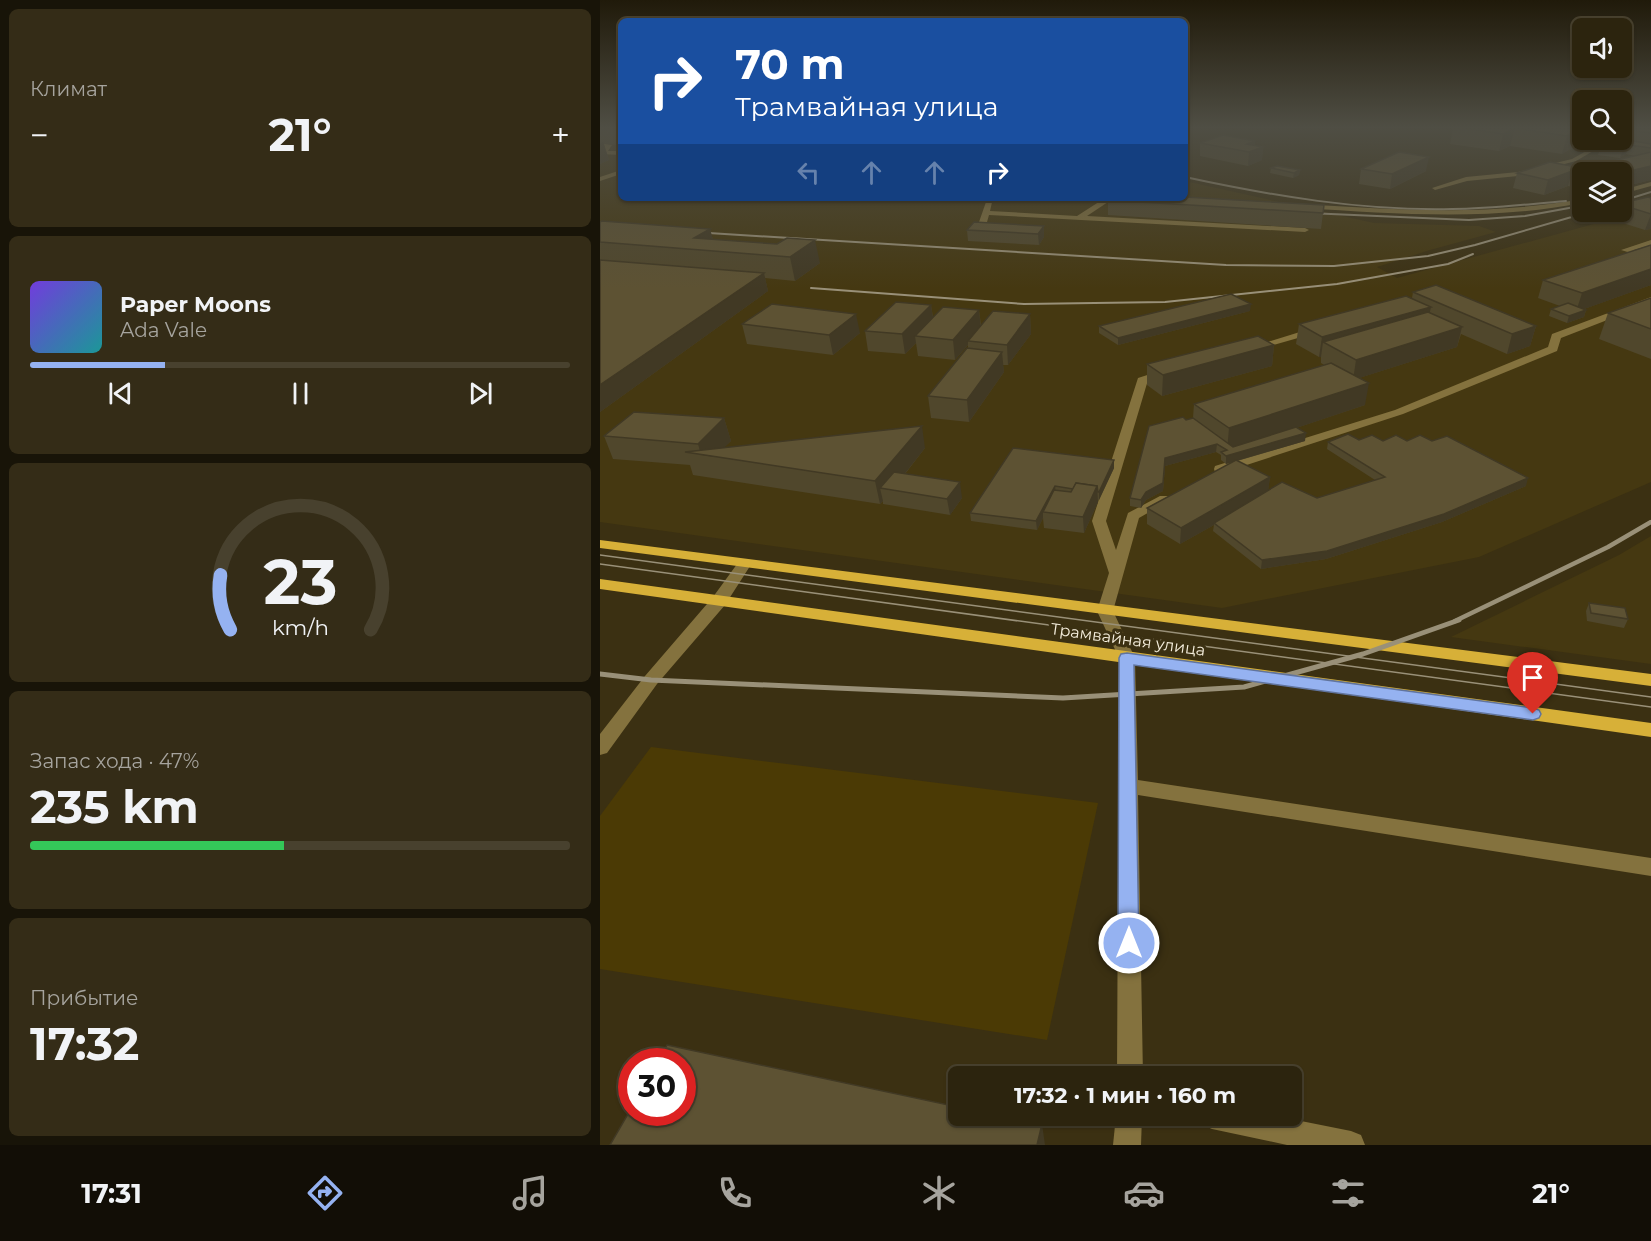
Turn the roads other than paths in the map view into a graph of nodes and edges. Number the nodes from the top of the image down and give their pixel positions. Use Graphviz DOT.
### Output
graph roads {
  1 [pos="1458,181"];
  2 [pos="1651,184"];
  3 [pos="1436,188"];
  4 [pos="1632,189"];
  5 [pos="990,201"];
  6 [pos="1105,201"];
  7 [pos="1572,203"];
  8 [pos="1298,206"];
  9 [pos="986,213"];
  10 [pos="1080,217"];
  11 [pos="981,227"];
  12 [pos="1305,230"];
  13 [pos="1651,243"];
  14 [pos="1651,257"];
  15 [pos="1651,300"];
  16 [pos="1332,326"];
  17 [pos="1243,351"];
  18 [pos="1177,369"];
  19 [pos="1206,477"];
  20 [pos="1175,494"];
  21 [pos="600,544"];
  22 [pos="745,563"];
  23 [pos="1116,573"];
  24 [pos="600,584"];
  25 [pos="719,601"];
  26 [pos="1105,611"];
  27 [pos="1127,658"];
  28 [pos="1651,681"];
  29 [pos="1651,730"];
  30 [pos="600,748"];
  31 [pos="1128,786"];
  32 [pos="1651,867"];
  33 [pos="1130,1066"];
  34 [pos="1128,1126"];
  35 [pos="1260,1126"];
  36 [pos="1127,1145"];
  37 [pos="1351,1145"];
  1 -- 3 [label="street"];
  2 -- 4 [label="street"];
  5 -- 9 [label="street"];
  6 -- 10 [label="street"];
  7 -- 8 [label="street"];
  9 -- 10 [label="street"];
  9 -- 11 [label="street"];
  10 -- 12 [label="street"];
  13 -- 14 [label="street"];
  15 -- 19 [label="street"];
  16 -- 17 [label="street"];
  18 -- 23 [label="street"];
  20 -- 23 [label="street"];
  21 -- 22 [label="main road, Трамвайная улица"];
  22 -- 25 [label="street"];
  22 -- 26 [label="main road, Трамвайная улица"];
  23 -- 26 [label="street"];
  24 -- 25 [label="main road, Трамвайная улица"];
  25 -- 27 [label="main road, Трамвайная улица"];
  25 -- 30 [label="street"];
  26 -- 27 [label="street"];
  26 -- 28 [label="main road, Трамвайная улица"];
  27 -- 29 [label="main road, Трамвайная улица"];
  27 -- 31 [label="street"];
  31 -- 32 [label="street"];
  31 -- 33 [label="street"];
  34 -- 36 [label="street"];
  35 -- 37 [label="street"];
}
